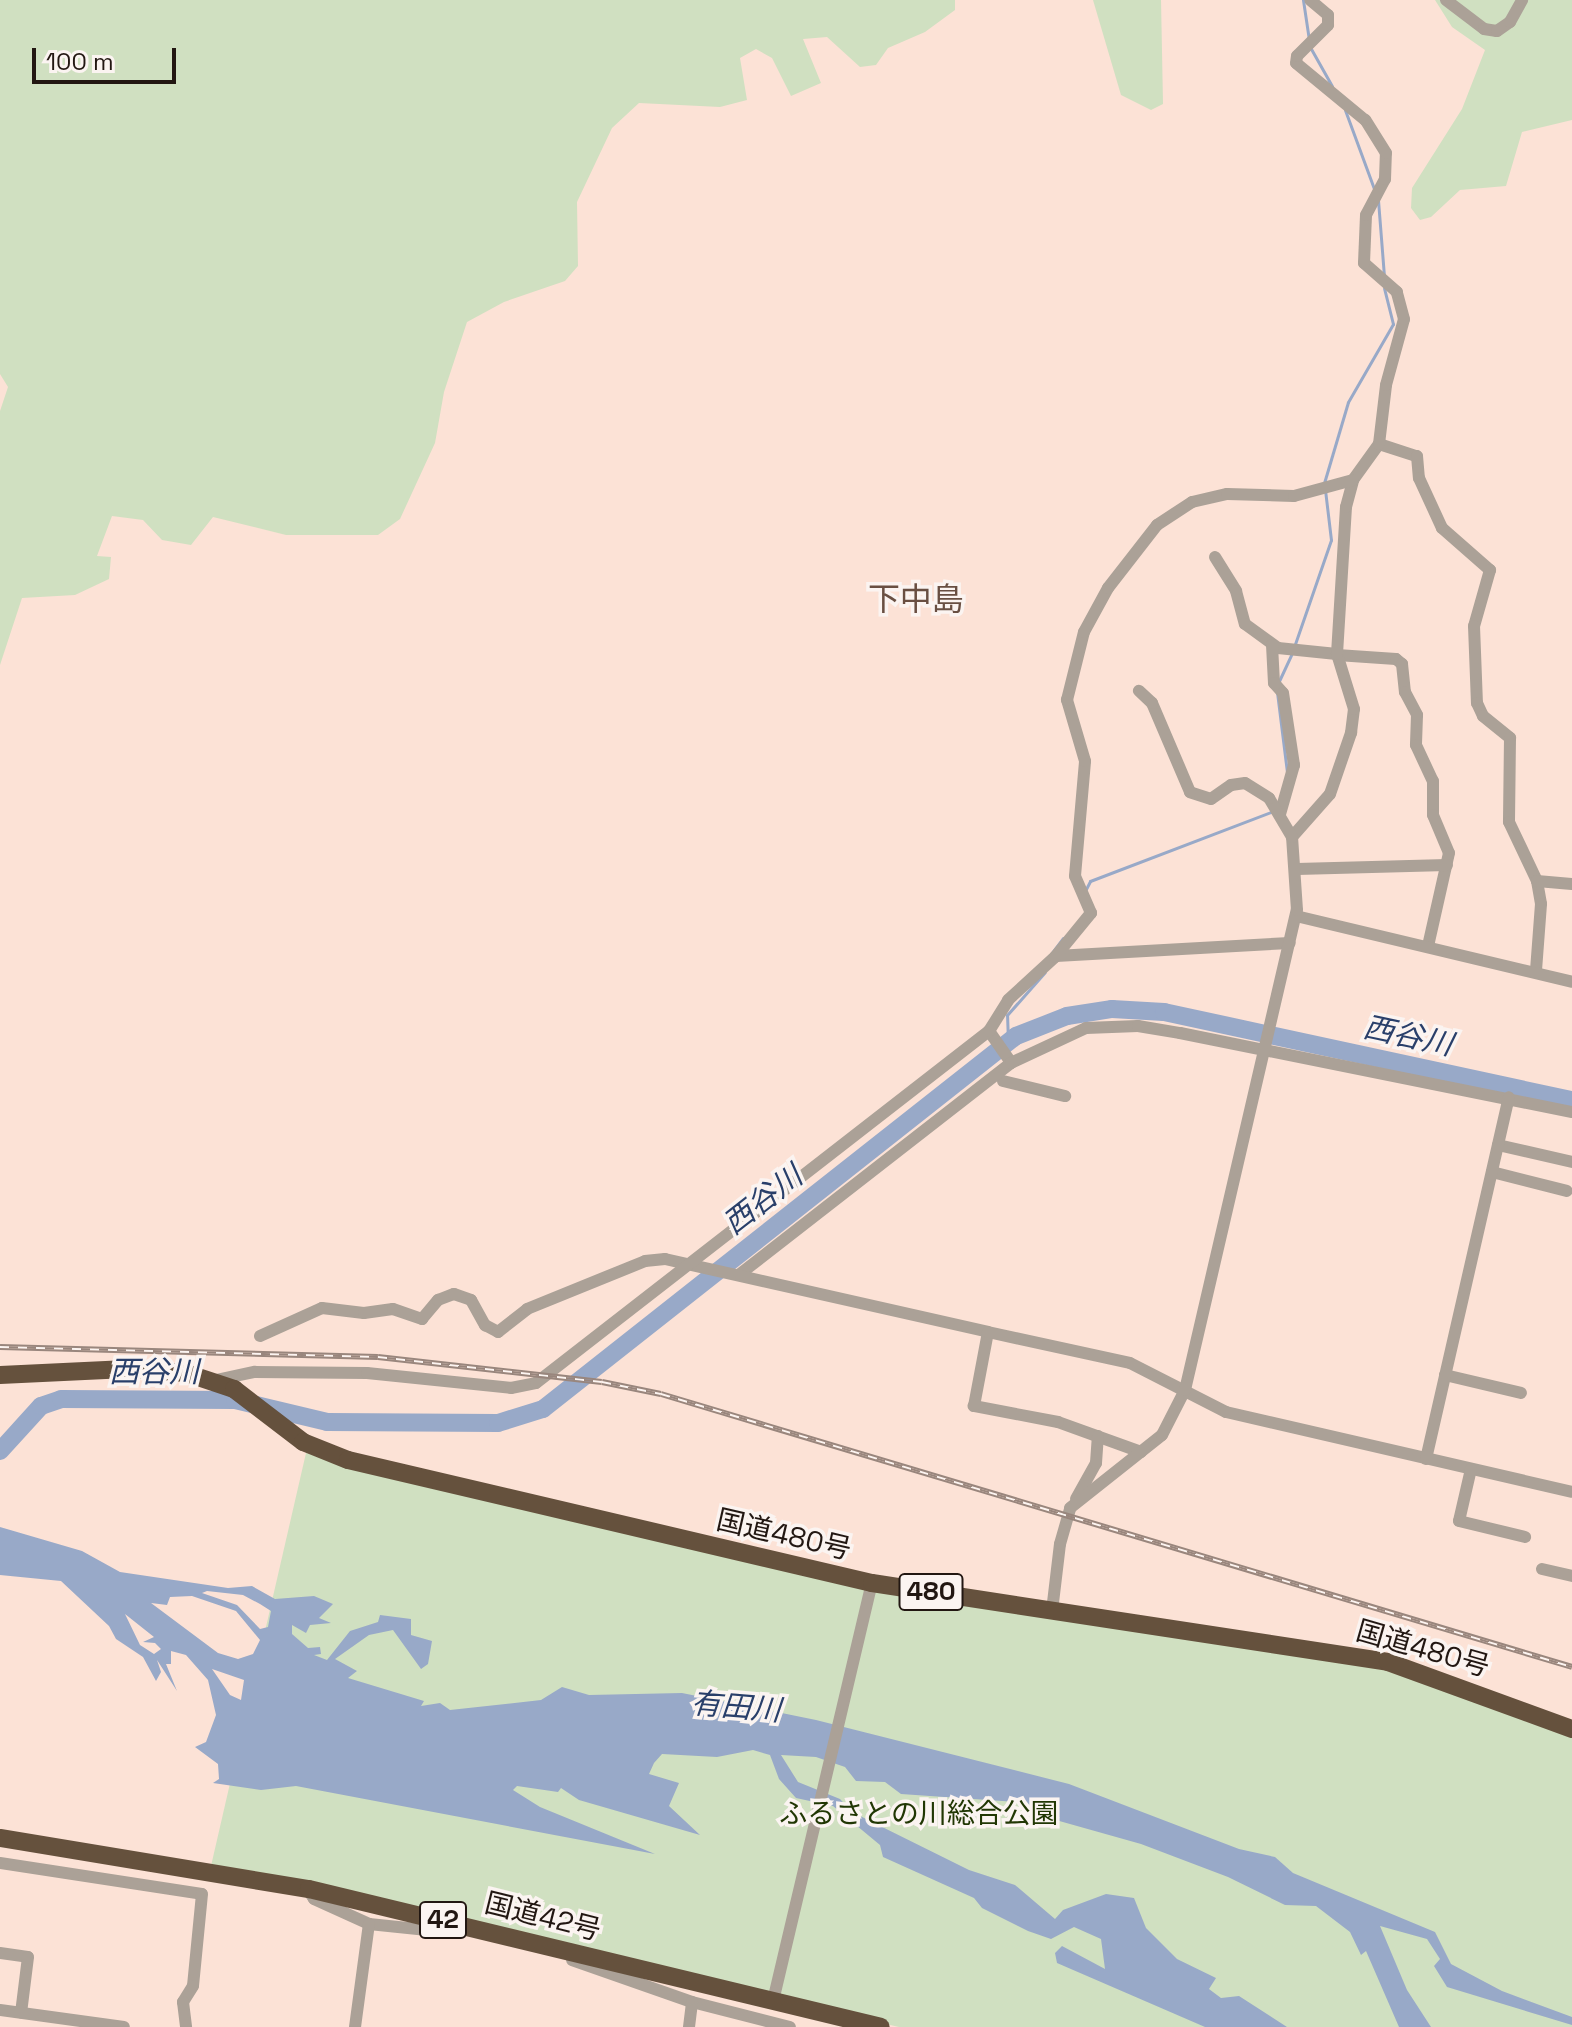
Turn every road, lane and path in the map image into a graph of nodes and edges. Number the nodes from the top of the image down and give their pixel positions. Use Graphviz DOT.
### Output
graph roads {
  1 [pos="1310,0"];
  2 [pos="1446,0"];
  3 [pos="1522,0"];
  4 [pos="1379,444"];
  5 [pos="1353,480"];
  6 [pos="1215,557"];
  7 [pos="1272,645"];
  8 [pos="1337,655"];
  9 [pos="1139,691"];
  10 [pos="1280,814"];
  11 [pos="1292,837"];
  12 [pos="1447,865"];
  13 [pos="1297,869"];
  14 [pos="1537,881"];
  15 [pos="1572,884"];
  16 [pos="1296,916"];
  17 [pos="1290,943"];
  18 [pos="1428,946"];
  19 [pos="1056,956"];
  20 [pos="1536,971"];
  21 [pos="1572,982"];
  22 [pos="989,1031"];
  23 [pos="1265,1048"];
  24 [pos="1011,1063"];
  25 [pos="1003,1081"];
  26 [pos="1065,1096"];
  27 [pos="1509,1097"];
  28 [pos="1572,1112"];
  29 [pos="1498,1145"];
  30 [pos="1572,1162"];
  31 [pos="1492,1172"];
  32 [pos="1567,1191"];
  33 [pos="693,1263"];
  34 [pos="737,1273"];
  35 [pos="988,1332"];
  36 [pos="260,1336"];
  37 [pos="0,1375"];
  38 [pos="1445,1375"];
  39 [pos="216,1380"];
  40 [pos="1185,1390"];
  41 [pos="1521,1393"];
  42 [pos="1098,1436"];
  43 [pos="1141,1452"];
  44 [pos="1426,1459"];
  45 [pos="1471,1469"];
  46 [pos="1572,1492"];
  47 [pos="1070,1508"];
  48 [pos="1525,1537"];
  49 [pos="1542,1569"];
  50 [pos="1572,1576"];
  51 [pos="871,1589"];
  52 [pos="1052,1611"];
  53 [pos="1572,1729"];
  54 [pos="0,1838"];
  55 [pos="0,1863"];
  56 [pos="309,1889"];
  57 [pos="369,1924"];
  58 [pos="458,1924"];
  59 [pos="569,1951"];
  60 [pos="0,1953"];
  61 [pos="774,1996"];
  62 [pos="692,2002"];
  63 [pos="0,2010"];
  64 [pos="21,2013"];
  65 [pos="124,2027"];
  66 [pos="186,2027"];
  67 [pos="355,2027"];
  68 [pos="689,2027"];
  69 [pos="790,2027"];
  70 [pos="881,2027"];
  1 -- 4 [label="street"];
  2 -- 3 [label="street"];
  4 -- 5 [label="street"];
  4 -- 14 [label="street"];
  5 -- 8 [label="street"];
  5 -- 19 [label="street"];
  6 -- 7 [label="street"];
  7 -- 8 [label="street"];
  7 -- 10 [label="street"];
  8 -- 11 [label="street"];
  8 -- 12 [label="street"];
  9 -- 10 [label="street"];
  10 -- 11 [label="street"];
  11 -- 13 [label="street"];
  12 -- 13 [label="street"];
  12 -- 18 [label="street"];
  13 -- 16 [label="street"];
  14 -- 15 [label="street"];
  14 -- 20 [label="street"];
  16 -- 17 [label="street"];
  16 -- 18 [label="street"];
  17 -- 19 [label="street"];
  17 -- 23 [label="street"];
  18 -- 20 [label="street"];
  19 -- 22 [label="street"];
  20 -- 21 [label="street"];
  22 -- 24 [label="street"];
  22 -- 33 [label="street"];
  23 -- 24 [label="street"];
  23 -- 27 [label="street"];
  23 -- 40 [label="street"];
  24 -- 34 [label="street"];
  25 -- 26 [label="street"];
  27 -- 28 [label="street"];
  27 -- 29 [label="street"];
  29 -- 30 [label="street"];
  29 -- 31 [label="street"];
  31 -- 32 [label="street"];
  31 -- 38 [label="street"];
  33 -- 34 [label="street"];
  33 -- 36 [label="street"];
  33 -- 39 [label="street"];
  34 -- 35 [label="street"];
  35 -- 40 [label="street"];
  35 -- 42 [label="street"];
  37 -- 39 [label="highway, 国道480号 / 480"];
  38 -- 41 [label="street"];
  38 -- 44 [label="street"];
  39 -- 51 [label="highway, 国道480号 / 480"];
  40 -- 43 [label="street"];
  40 -- 44 [label="street"];
  42 -- 43 [label="street"];
  42 -- 47 [label="street"];
  43 -- 47 [label="street"];
  44 -- 45 [label="street"];
  45 -- 46 [label="street"];
  45 -- 48 [label="street"];
  47 -- 52 [label="street"];
  49 -- 50 [label="street"];
  51 -- 52 [label="highway, 国道480号 / 480"];
  51 -- 61 [label="street"];
  52 -- 53 [label="highway, 国道480号 / 480"];
  54 -- 56 [label="highway, 国道42号 / 42"];
  55 -- 66 [label="street"];
  56 -- 57 [label="street"];
  56 -- 58 [label="highway, 国道42号 / 42"];
  57 -- 58 [label="street"];
  57 -- 67 [label="street"];
  58 -- 59 [label="highway, 国道42号 / 42"];
  59 -- 61 [label="highway, 国道42号 / 42"];
  59 -- 62 [label="street"];
  60 -- 64 [label="street"];
  61 -- 70 [label="highway, 国道42号 / 42"];
  62 -- 68 [label="street"];
  62 -- 69 [label="street"];
  63 -- 64 [label="street"];
  64 -- 65 [label="street"];
}
